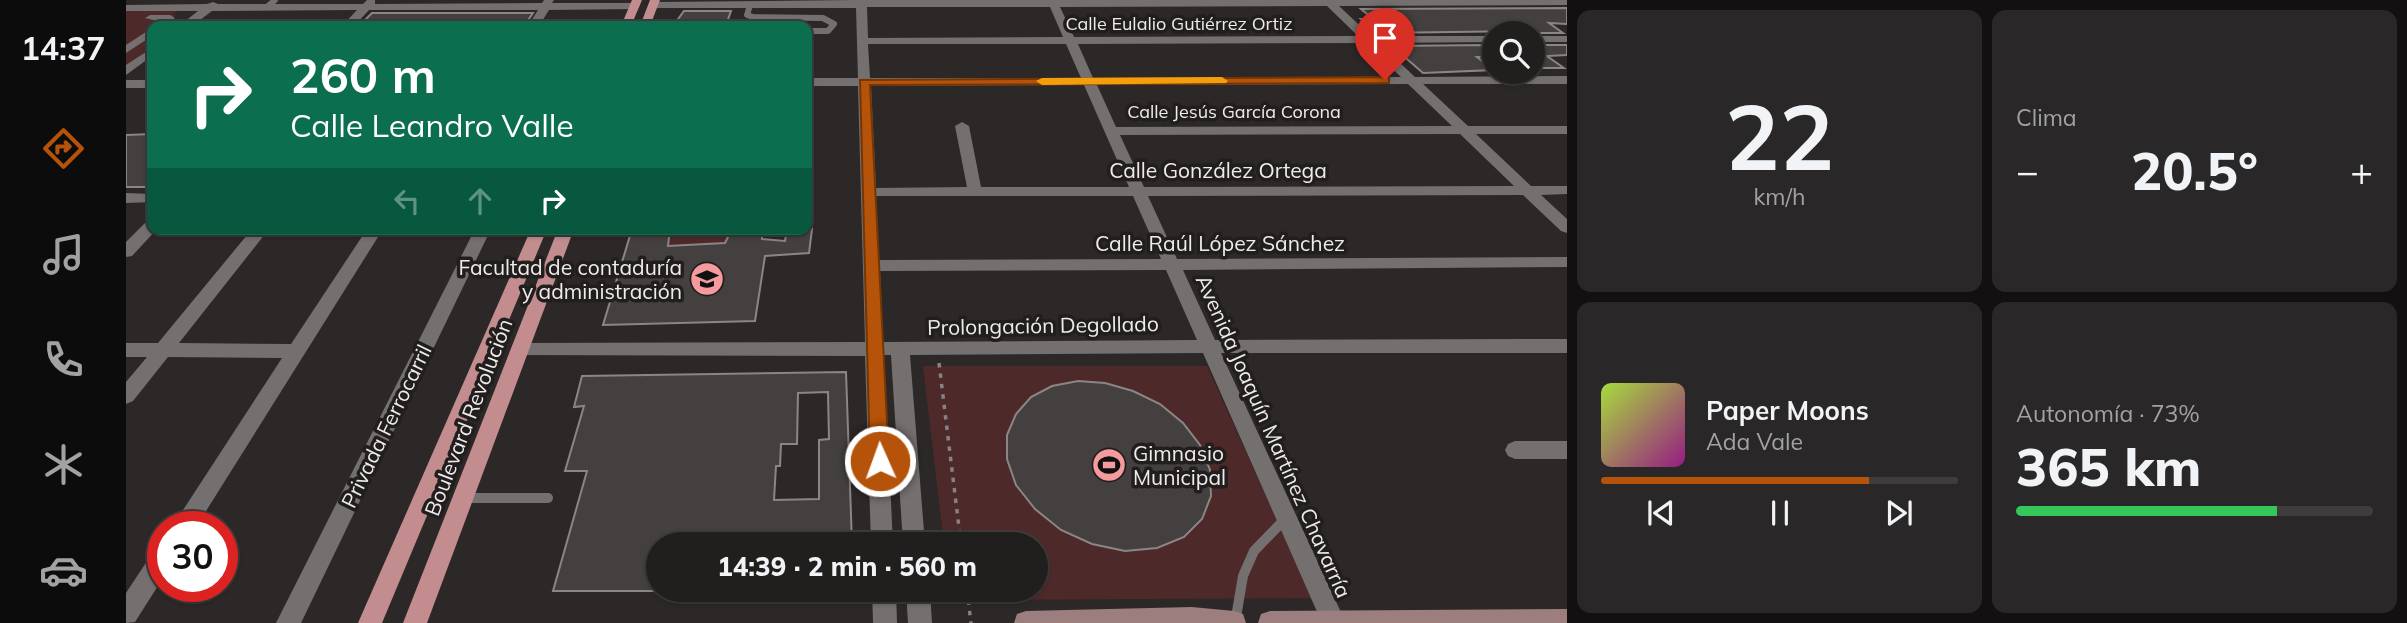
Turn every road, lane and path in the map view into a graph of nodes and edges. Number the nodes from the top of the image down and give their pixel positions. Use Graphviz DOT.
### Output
graph roads {
  1 [pos="1329,1"];
  2 [pos="771,2"];
  3 [pos="861,2"];
  4 [pos="1053,2"];
  5 [pos="1567,2"];
  6 [pos="341,3"];
  7 [pos="371,3"];
  8 [pos="547,3"];
  9 [pos="636,3"];
  10 [pos="654,3"];
  11 [pos="215,4"];
  12 [pos="271,4"];
  13 [pos="750,5"];
  14 [pos="126,8"];
  15 [pos="126,18"];
  16 [pos="170,18"];
  17 [pos="166,21"];
  18 [pos="192,21"];
  19 [pos="353,21"];
  20 [pos="537,21"];
  21 [pos="628,21"];
  22 [pos="647,21"];
  23 [pos="812,31"];
  24 [pos="147,35"];
  25 [pos="1482,39"];
  26 [pos="1545,39"];
  27 [pos="1567,39"];
  28 [pos="1369,40"];
  29 [pos="863,41"];
  30 [pos="1070,41"];
  31 [pos="126,50"];
  32 [pos="147,55"];
  33 [pos="126,71"];
  34 [pos="1412,80"];
  35 [pos="1567,80"];
  36 [pos="1088,81"];
  37 [pos="812,82"];
  38 [pos="864,82"];
  39 [pos="126,84"];
  40 [pos="147,84"];
  41 [pos="962,126"];
  42 [pos="1464,130"];
  43 [pos="1567,130"];
  44 [pos="1111,131"];
  45 [pos="1527,190"];
  46 [pos="1567,190"];
  47 [pos="1138,191"];
  48 [pos="869,192"];
  49 [pos="975,192"];
  50 [pos="126,198"];
  51 [pos="147,198"];
  52 [pos="1567,228"];
  53 [pos="147,230"];
  54 [pos="256,235"];
  55 [pos="371,235"];
  56 [pos="480,235"];
  57 [pos="536,235"];
  58 [pos="564,235"];
  59 [pos="126,252"];
  60 [pos="1567,262"];
  61 [pos="873,266"];
  62 [pos="1172,266"];
  63 [pos="1208,345"];
  64 [pos="1567,346"];
  65 [pos="126,350"];
  66 [pos="164,350"];
  67 [pos="520,350"];
  68 [pos="876,350"];
  69 [pos="900,350"];
  70 [pos="937,350"];
  71 [pos="298,351"];
  72 [pos="126,396"];
  73 [pos="1515,450"];
  74 [pos="1567,450"];
  75 [pos="463,498"];
  76 [pos="548,498"];
  77 [pos="193,511"];
  78 [pos="1287,518"];
  79 [pos="882,532"];
  80 [pos="913,532"];
  81 [pos="960,532"];
  82 [pos="147,582"];
  83 [pos="884,602"];
  84 [pos="919,602"];
  85 [pos="968,602"];
  86 [pos="126,614"];
  87 [pos="1193,621"];
  88 [pos="1567,621"];
  89 [pos="289,623"];
  90 [pos="370,623"];
  91 [pos="415,623"];
  92 [pos="885,623"];
  93 [pos="920,623"];
  94 [pos="971,623"];
  95 [pos="1026,623"];
  96 [pos="1235,623"];
  97 [pos="1270,623"];
  98 [pos="1334,623"];
  1 -- 4 [label="street"];
  1 -- 5 [label="street"];
  1 -- 28 [label="street"];
  2 -- 3 [label="street"];
  2 -- 13 [label="street"];
  3 -- 4 [label="street"];
  3 -- 29 [label="street"];
  4 -- 30 [label="street, Avenida Joaquín Martínez Chavarría"];
  6 -- 7 [label="street"];
  6 -- 12 [label="street"];
  7 -- 8 [label="street"];
  7 -- 19 [label="street"];
  8 -- 9 [label="street"];
  8 -- 20 [label="street"];
  9 -- 21 [label="main road"];
  10 -- 13 [label="street"];
  10 -- 22 [label="main road"];
  11 -- 12 [label="street"];
  11 -- 14 [label="street"];
  11 -- 16 [label="street"];
  11 -- 18 [label="street"];
  13 -- 23 [label="lane"];
  15 -- 16 [label="street"];
  16 -- 17 [label="street"];
  24 -- 31 [label="street"];
  25 -- 28 [label="street, Calle Eulalio Gutiérrez Ortiz"];
  26 -- 27 [label="street"];
  28 -- 30 [label="street, Calle Eulalio Gutiérrez Ortiz"];
  28 -- 34 [label="street"];
  29 -- 30 [label="street, Calle Eulalio Gutiérrez Ortiz"];
  29 -- 38 [label="street"];
  30 -- 36 [label="street, Avenida Joaquín Martínez Chavarría"];
  32 -- 33 [label="street"];
  34 -- 35 [label="street"];
  34 -- 36 [label="street"];
  34 -- 42 [label="street"];
  36 -- 38 [label="street"];
  36 -- 44 [label="street, Avenida Joaquín Martínez Chavarría"];
  37 -- 38 [label="street"];
  38 -- 48 [label="street"];
  39 -- 40 [label="street"];
  41 -- 49 [label="street"];
  42 -- 43 [label="street, Calle Jesús García Corona"];
  42 -- 44 [label="street, Calle Jesús García Corona"];
  42 -- 45 [label="street"];
  44 -- 47 [label="street, Avenida Joaquín Martínez Chavarría"];
  45 -- 46 [label="street, Calle González Ortega"];
  45 -- 47 [label="street, Calle González Ortega"];
  45 -- 52 [label="street"];
  47 -- 49 [label="street, Calle González Ortega"];
  47 -- 62 [label="street, Avenida Joaquín Martínez Chavarría"];
  48 -- 49 [label="street, Calle González Ortega"];
  48 -- 61 [label="street"];
  50 -- 51 [label="street"];
  53 -- 59 [label="street"];
  54 -- 66 [label="street"];
  55 -- 71 [label="street"];
  56 -- 89 [label="street, Privada Ferrocarril"];
  57 -- 90 [label="main road"];
  58 -- 67 [label="main road, Boulevard Revolución"];
  60 -- 62 [label="street, Calle Raúl López Sánchez"];
  61 -- 62 [label="street, Calle Raúl López Sánchez"];
  61 -- 68 [label="street"];
  62 -- 63 [label="street, Avenida Joaquín Martínez Chavarría"];
  63 -- 64 [label="street, Prolongación Degollado"];
  63 -- 70 [label="street, Prolongación Degollado"];
  63 -- 78 [label="street, Avenida Joaquín Martínez Chavarría"];
  65 -- 66 [label="street"];
  66 -- 71 [label="street"];
  66 -- 72 [label="street"];
  67 -- 68 [label="street, Prolongación Degollado"];
  67 -- 75 [label="main road, Boulevard Revolución"];
  68 -- 69 [label="street, Prolongación Degollado"];
  68 -- 79 [label="street"];
  69 -- 70 [label="street, Prolongación Degollado"];
  69 -- 80 [label="street"];
  70 -- 81 [label="path"];
  71 -- 77 [label="street"];
  73 -- 74 [label="street"];
  75 -- 76 [label="lane"];
  75 -- 91 [label="main road, Boulevard Revolución"];
  78 -- 96 [label="lane"];
  78 -- 98 [label="street, Avenida Joaquín Martínez Chavarría"];
  82 -- 86 [label="street"];
  83 -- 92 [label="street"];
  84 -- 93 [label="street"];
  85 -- 94 [label="path"];
  87 -- 95 [label="main road"];
  87 -- 96 [label="main road"];
  88 -- 98 [label="main road"];
  97 -- 98 [label="main road"];
}
